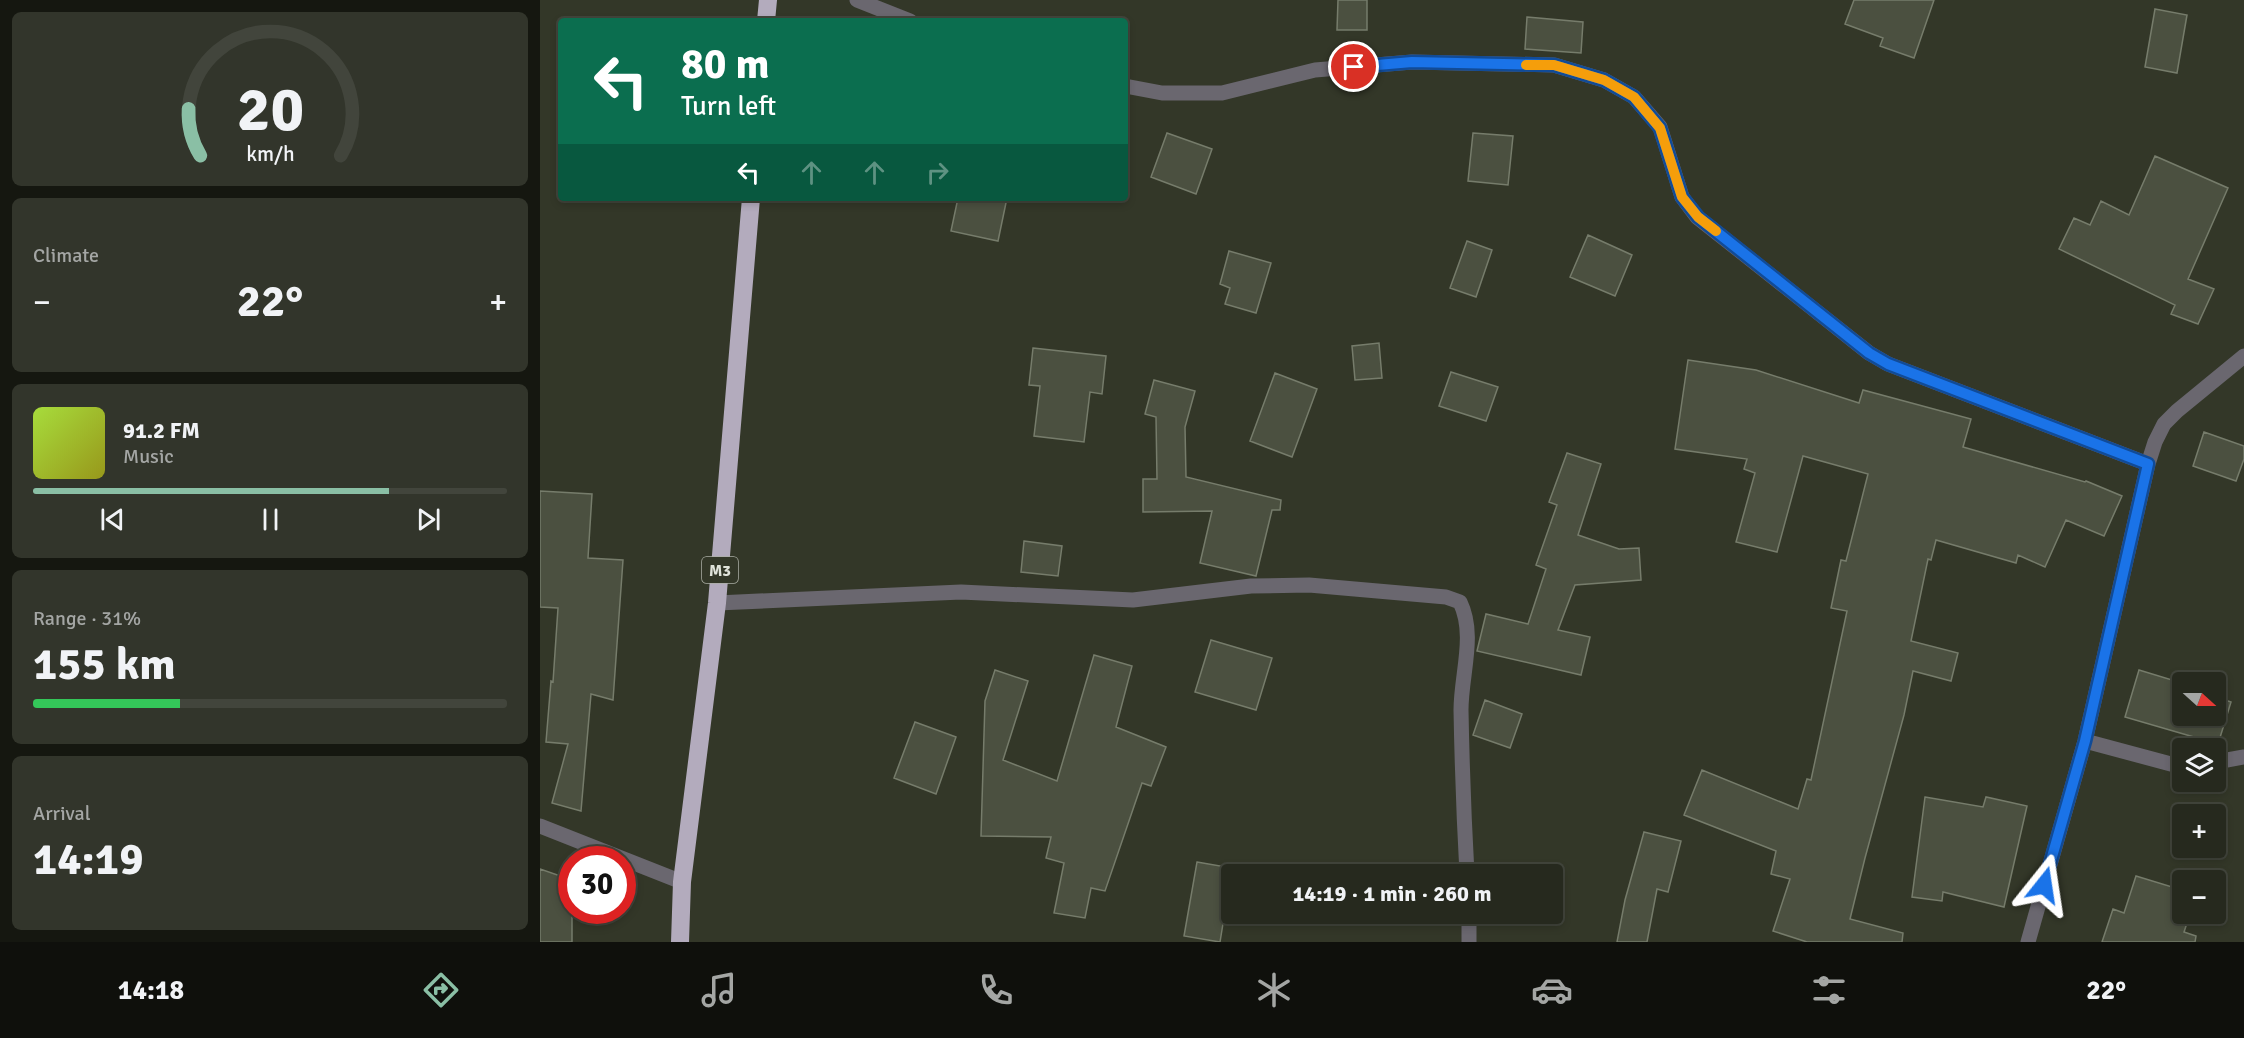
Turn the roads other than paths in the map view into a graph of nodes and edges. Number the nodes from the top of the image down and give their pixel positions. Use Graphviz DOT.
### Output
graph roads {
  1 [pos="768,0"];
  2 [pos="857,0"];
  3 [pos="766,18"];
  4 [pos="902,18"];
  5 [pos="1128,87"];
  6 [pos="751,201"];
  7 [pos="2244,356"];
  8 [pos="2148,464"];
  9 [pos="717,603"];
  10 [pos="2085,741"];
  11 [pos="2244,757"];
  12 [pos="2226,760"];
  13 [pos="2172,764"];
  14 [pos="540,826"];
  15 [pos="1467,864"];
  16 [pos="682,882"];
  17 [pos="1469,924"];
  18 [pos="680,942"];
  19 [pos="1469,942"];
  20 [pos="2028,942"];
  1 -- 3 [label="highway"];
  2 -- 4 [label="street"];
  5 -- 8 [label="street"];
  6 -- 9 [label="highway, M3"];
  7 -- 8 [label="street"];
  8 -- 10 [label="street"];
  9 -- 15 [label="street"];
  9 -- 16 [label="highway, M3"];
  10 -- 13 [label="street"];
  10 -- 20 [label="street"];
  11 -- 12 [label="street"];
  14 -- 16 [label="street"];
  16 -- 18 [label="highway, M3"];
  17 -- 19 [label="street"];
}
